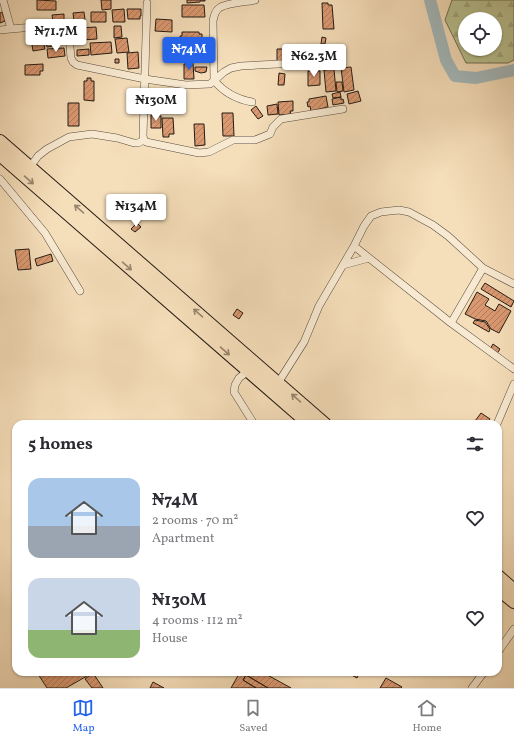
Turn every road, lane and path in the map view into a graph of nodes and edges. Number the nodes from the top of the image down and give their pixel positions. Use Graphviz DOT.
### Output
graph roads {
  1 [pos="3,0"];
  2 [pos="255,0"];
  3 [pos="147,3"];
  4 [pos="11,29"];
  5 [pos="0,30"];
  6 [pos="336,61"];
  7 [pos="145,79"];
  8 [pos="214,80"];
  9 [pos="252,102"];
  10 [pos="343,109"];
  11 [pos="0,140"];
  12 [pos="144,140"];
  13 [pos="0,154"];
  14 [pos="30,166"];
  15 [pos="0,179"];
  16 [pos="354,246"];
  17 [pos="369,258"];
  18 [pos="343,265"];
  19 [pos="483,268"];
  20 [pos="514,284"];
  21 [pos="80,292"];
  22 [pos="451,323"];
  23 [pos="514,369"];
  24 [pos="248,371"];
  25 [pos="278,382"];
  26 [pos="514,384"];
  27 [pos="252,420"];
  28 [pos="304,420"];
  29 [pos="321,420"];
  30 [pos="499,420"];
  31 [pos="502,580"];
  32 [pos="514,590"];
  33 [pos="502,592"];
  34 [pos="514,602"];
  35 [pos="514,628"];
  36 [pos="502,646"];
  37 [pos="481,676"];
  38 [pos="472,688"];
  1 -- 4 [label="street"];
  2 -- 8 [label="street"];
  3 -- 7 [label="street"];
  4 -- 5 [label="street"];
  4 -- 7 [label="street"];
  6 -- 8 [label="street"];
  7 -- 8 [label="street"];
  7 -- 12 [label="street"];
  8 -- 9 [label="street"];
  10 -- 12 [label="street"];
  11 -- 14 [label="highway"];
  12 -- 14 [label="street"];
  13 -- 24 [label="highway, one-way"];
  25 -- 14 [label="highway, one-way"];
  15 -- 21 [label="street"];
  16 -- 17 [label="street"];
  16 -- 18 [label="street"];
  16 -- 19 [label="street"];
  17 -- 18 [label="street"];
  17 -- 22 [label="street"];
  18 -- 25 [label="street"];
  19 -- 20 [label="street"];
  19 -- 22 [label="street"];
  22 -- 23 [label="street"];
  24 -- 27 [label="street"];
  24 -- 28 [label="highway"];
  29 -- 25 [label="highway, one-way"];
  26 -- 30 [label="street"];
  31 -- 32 [label="highway"];
  33 -- 34 [label="highway"];
  35 -- 36 [label="street"];
  37 -- 38 [label="street"];
}
